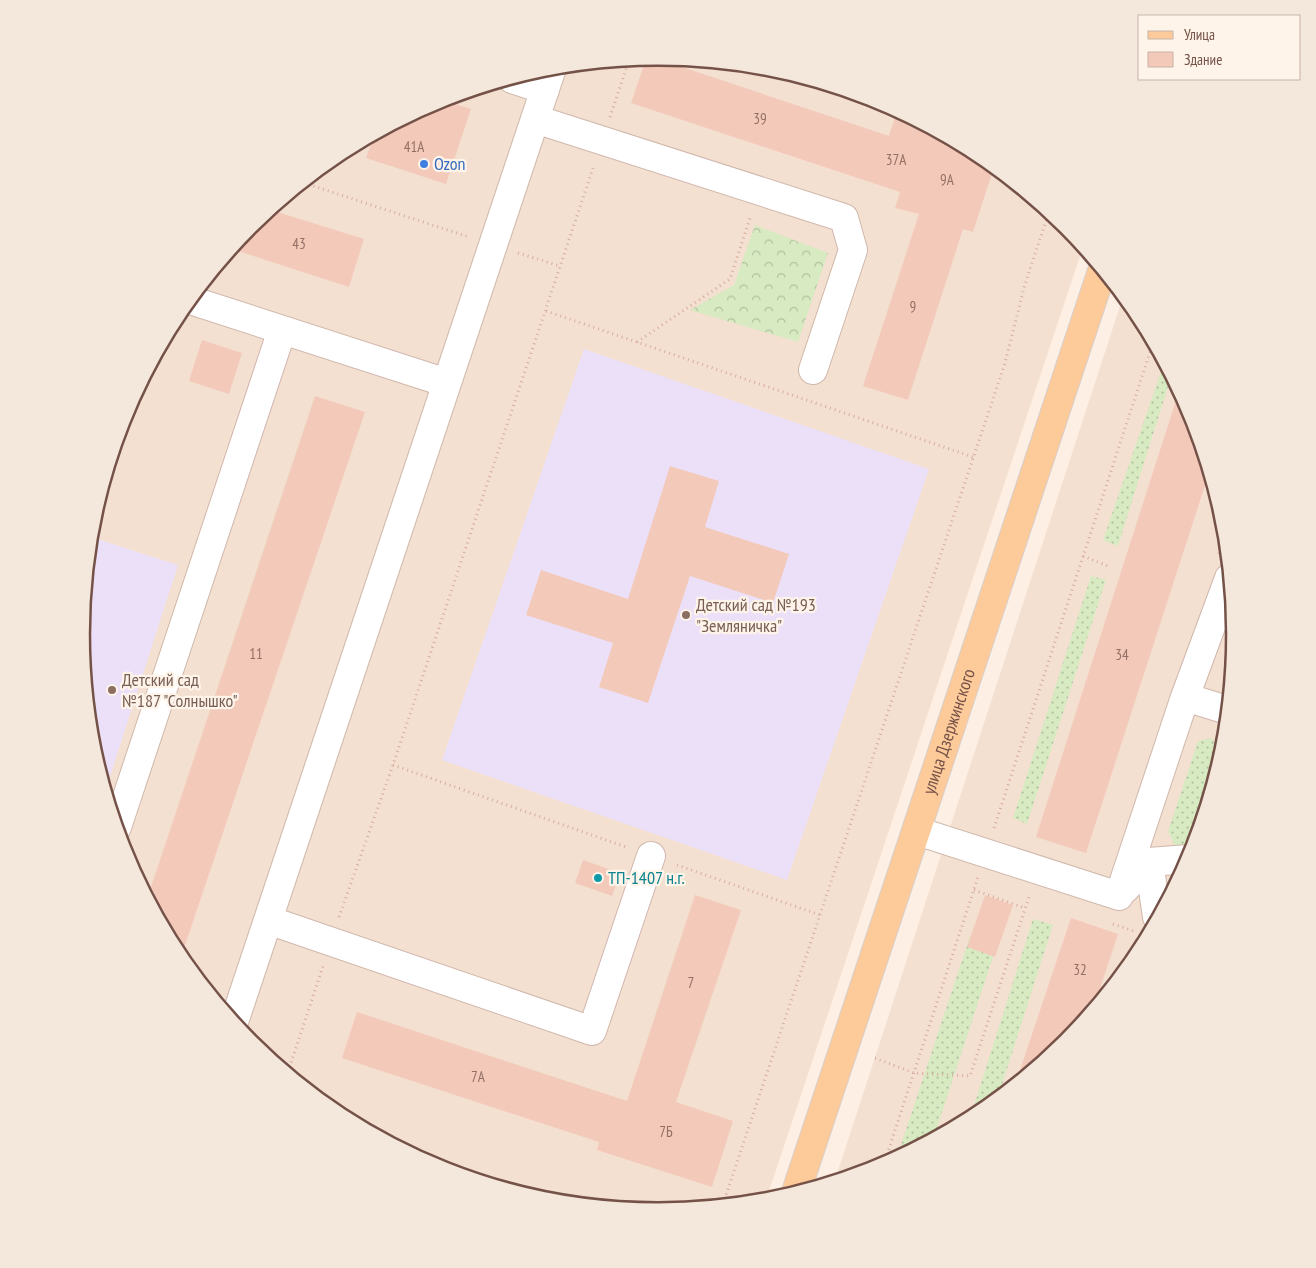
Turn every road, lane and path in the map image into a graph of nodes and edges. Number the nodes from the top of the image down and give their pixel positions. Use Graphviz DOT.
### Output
graph roads {
  1 [pos="627,67"];
  2 [pos="548,79"];
  3 [pos="535,119"];
  4 [pos="602,141"];
  5 [pos="311,185"];
  6 [pos="751,216"];
  7 [pos="1046,221"];
  8 [pos="493,244"];
  9 [pos="560,266"];
  10 [pos="1100,278"];
  11 [pos="198,303"];
  12 [pos="546,311"];
  13 [pos="282,330"];
  14 [pos="637,342"];
  15 [pos="1150,351"];
  16 [pos="813,370"];
  17 [pos="447,383"];
  18 [pos="973,457"];
  19 [pos="1083,556"];
  20 [pos="1108,566"];
  21 [pos="1224,591"];
  22 [pos="1185,696"];
  23 [pos="1221,708"];
  24 [pos="393,765"];
  25 [pos="120,817"];
  26 [pos="917,831"];
  27 [pos="986,854"];
  28 [pos="651,856"];
  29 [pos="1179,860"];
  30 [pos="1149,862"];
  31 [pos="974,890"];
  32 [pos="1119,896"];
  33 [pos="1039,897"];
  34 [pos="1155,907"];
  35 [pos="1025,908"];
  36 [pos="820,915"];
  37 [pos="268,920"];
  38 [pos="1108,922"];
  39 [pos="1138,937"];
  40 [pos="331,942"];
  41 [pos="237,1014"];
  42 [pos="875,1058"];
  43 [pos="290,1066"];
  44 [pos="914,1073"];
  45 [pos="888,1153"];
  46 [pos="799,1184"];
  47 [pos="725,1198"];
  1 -- 4 [label="path"];
  2 -- 3 [label="street"];
  3 -- 4 [label="street"];
  3 -- 8 [label="street"];
  4 -- 9 [label="path"];
  4 -- 16 [label="street"];
  5 -- 8 [label="path"];
  6 -- 14 [label="path"];
  7 -- 18 [label="path"];
  8 -- 9 [label="path"];
  8 -- 17 [label="street"];
  9 -- 12 [label="path"];
  10 -- 26 [label="main road, улица Дзержинского"];
  11 -- 13 [label="street"];
  12 -- 14 [label="path"];
  12 -- 24 [label="path"];
  13 -- 17 [label="street"];
  13 -- 25 [label="street"];
  14 -- 18 [label="path"];
  15 -- 19 [label="path"];
  17 -- 37 [label="street"];
  18 -- 36 [label="path"];
  19 -- 20 [label="path"];
  19 -- 27 [label="path"];
  21 -- 22 [label="street"];
  22 -- 23 [label="street"];
  22 -- 32 [label="street"];
  24 -- 28 [label="path"];
  24 -- 40 [label="path"];
  26 -- 27 [label="street"];
  26 -- 46 [label="main road, улица Дзержинского"];
  27 -- 31 [label="path"];
  27 -- 32 [label="street"];
  28 -- 36 [label="path"];
  28 -- 40 [label="street"];
  29 -- 30 [label="street"];
  30 -- 32 [label="street"];
  30 -- 34 [label="street"];
  31 -- 35 [label="path"];
  31 -- 44 [label="path"];
  33 -- 35 [label="path"];
  35 -- 44 [label="path"];
  36 -- 47 [label="path"];
  37 -- 40 [label="street"];
  37 -- 41 [label="street"];
  38 -- 39 [label="path"];
  40 -- 43 [label="path"];
  42 -- 44 [label="path"];
  44 -- 45 [label="path"];
}
